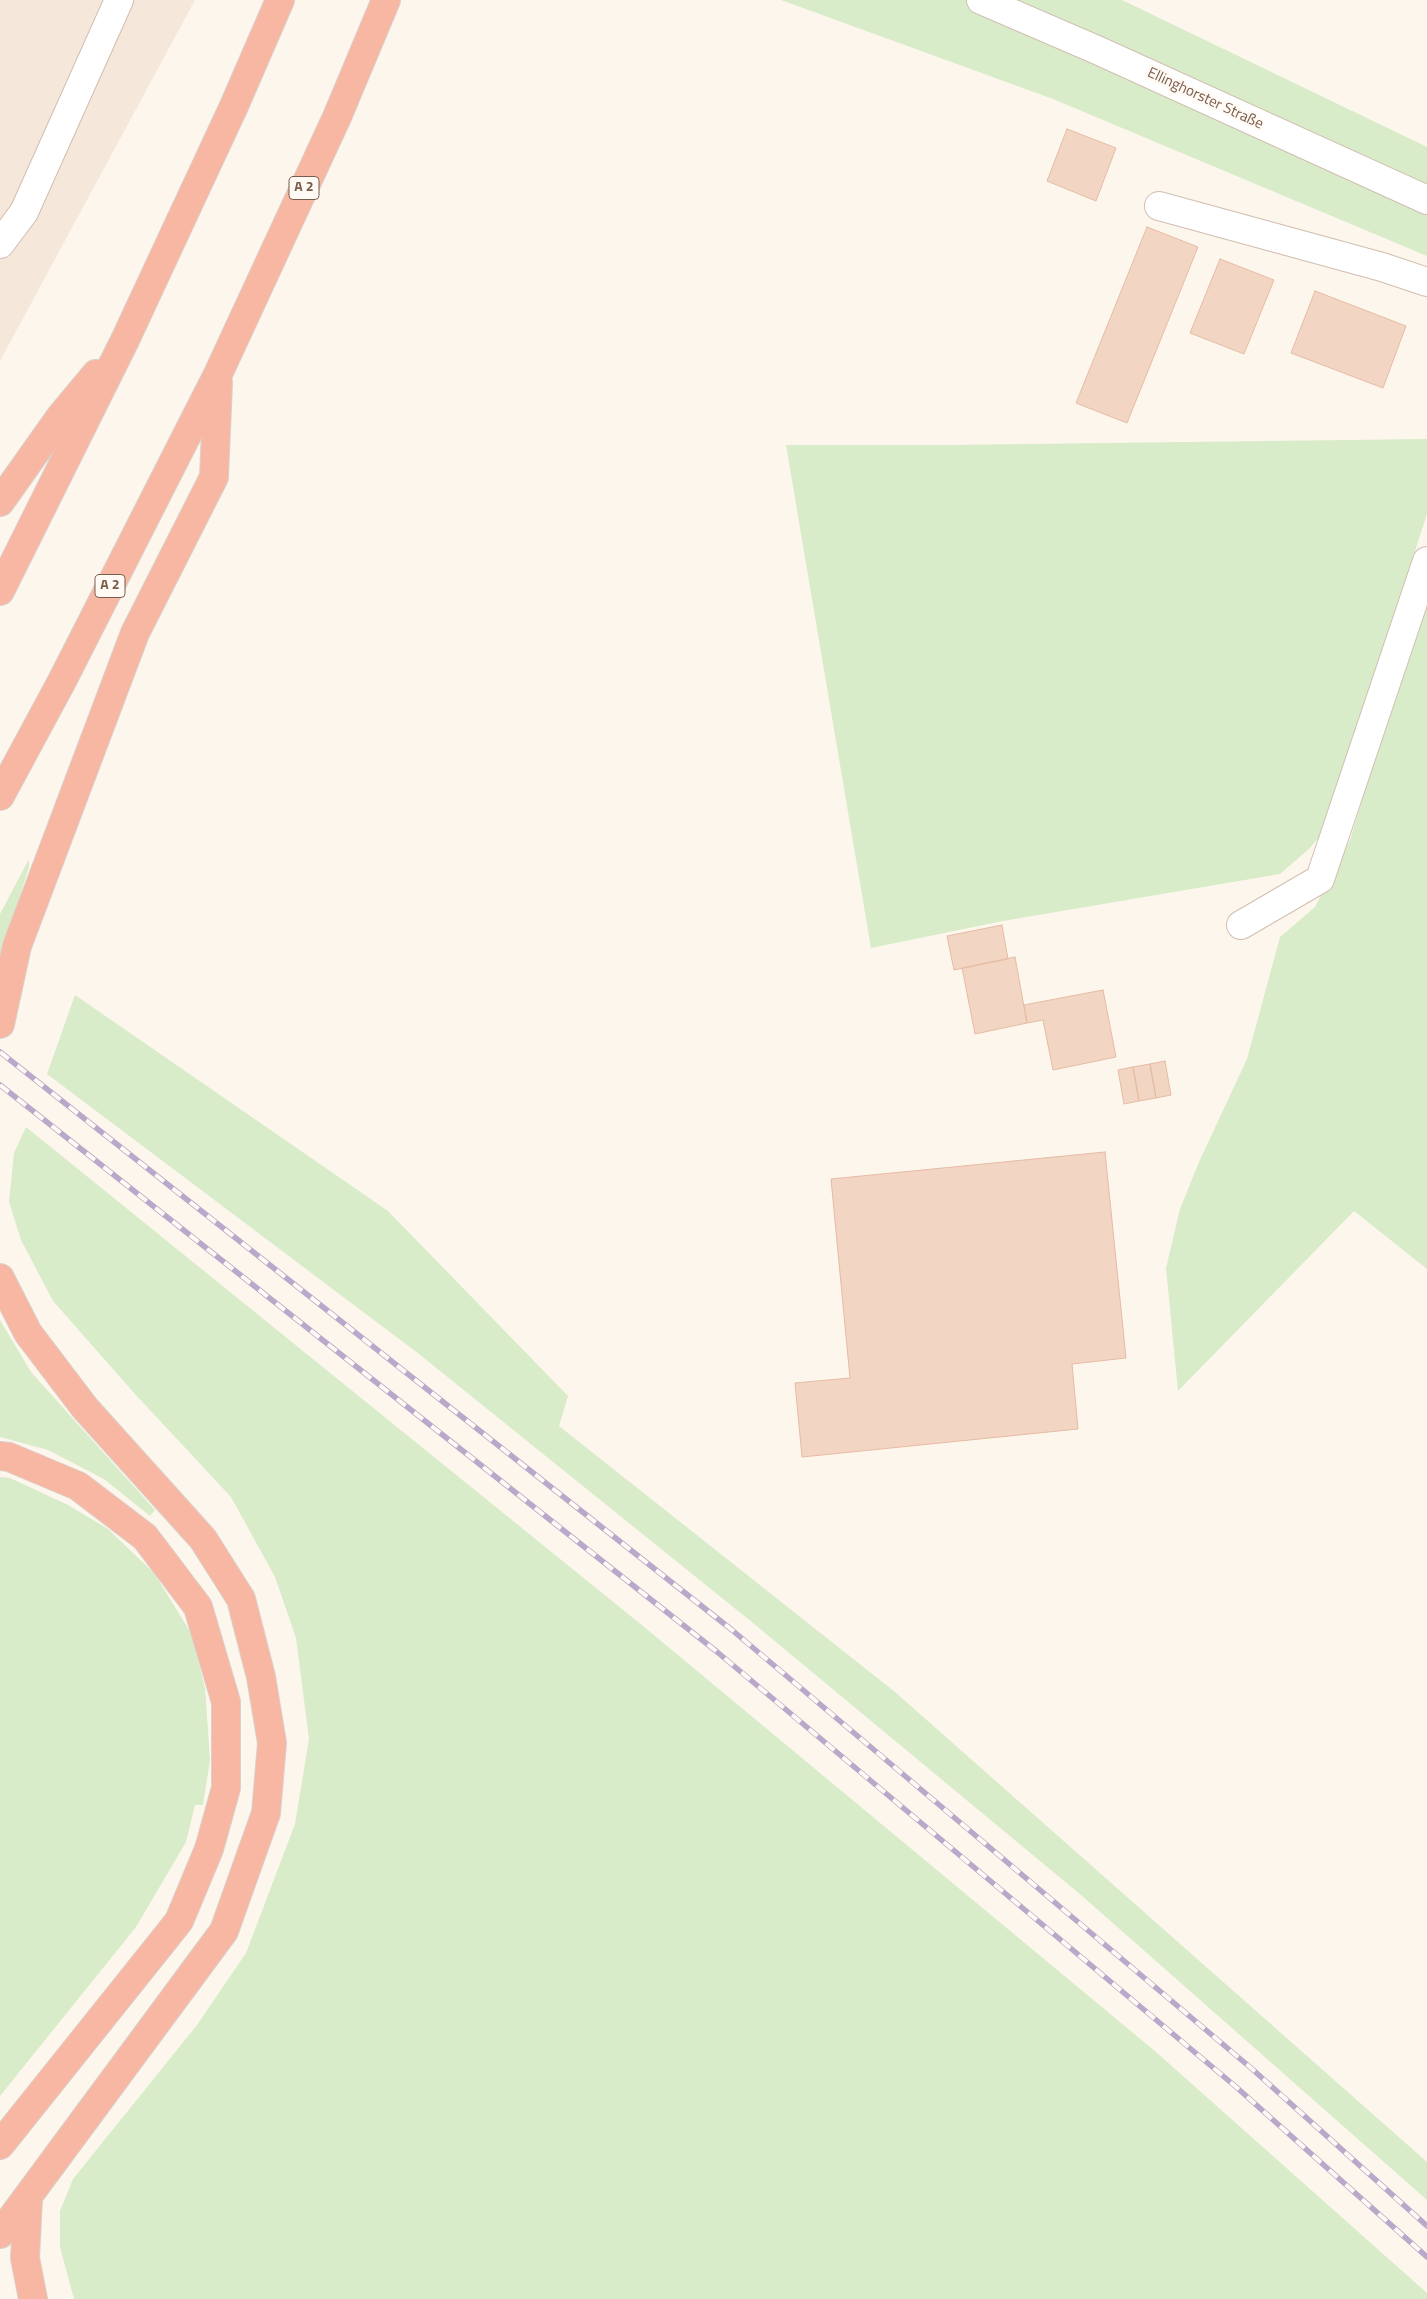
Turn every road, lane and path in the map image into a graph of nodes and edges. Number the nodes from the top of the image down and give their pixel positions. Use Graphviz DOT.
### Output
graph roads {
  1 [pos="119,0"];
  2 [pos="280,0"];
  3 [pos="386,0"];
  4 [pos="981,0"];
  5 [pos="1427,200"];
  6 [pos="1159,206"];
  7 [pos="0,244"];
  8 [pos="1427,282"];
  9 [pos="125,340"];
  10 [pos="218,374"];
  11 [pos="0,502"];
  12 [pos="1427,561"];
  13 [pos="0,591"];
  14 [pos="0,796"];
  15 [pos="1241,925"];
  16 [pos="0,1024"];
  17 [pos="0,1278"];
  18 [pos="0,1456"];
  19 [pos="0,2145"];
  20 [pos="28,2199"];
  21 [pos="0,2234"];
  22 [pos="33,2299"];
  1 -- 7 [label="street"];
  2 -- 9 [label="highway"];
  3 -- 10 [label="highway, A 2"];
  4 -- 5 [label="street, Ellinghorster Straße"];
  6 -- 8 [label="street"];
  9 -- 11 [label="highway"];
  9 -- 13 [label="highway"];
  10 -- 14 [label="highway, A 2"];
  10 -- 16 [label="highway"];
  12 -- 15 [label="street"];
  17 -- 20 [label="highway"];
  18 -- 19 [label="highway"];
  20 -- 21 [label="highway"];
  20 -- 22 [label="highway"];
}
